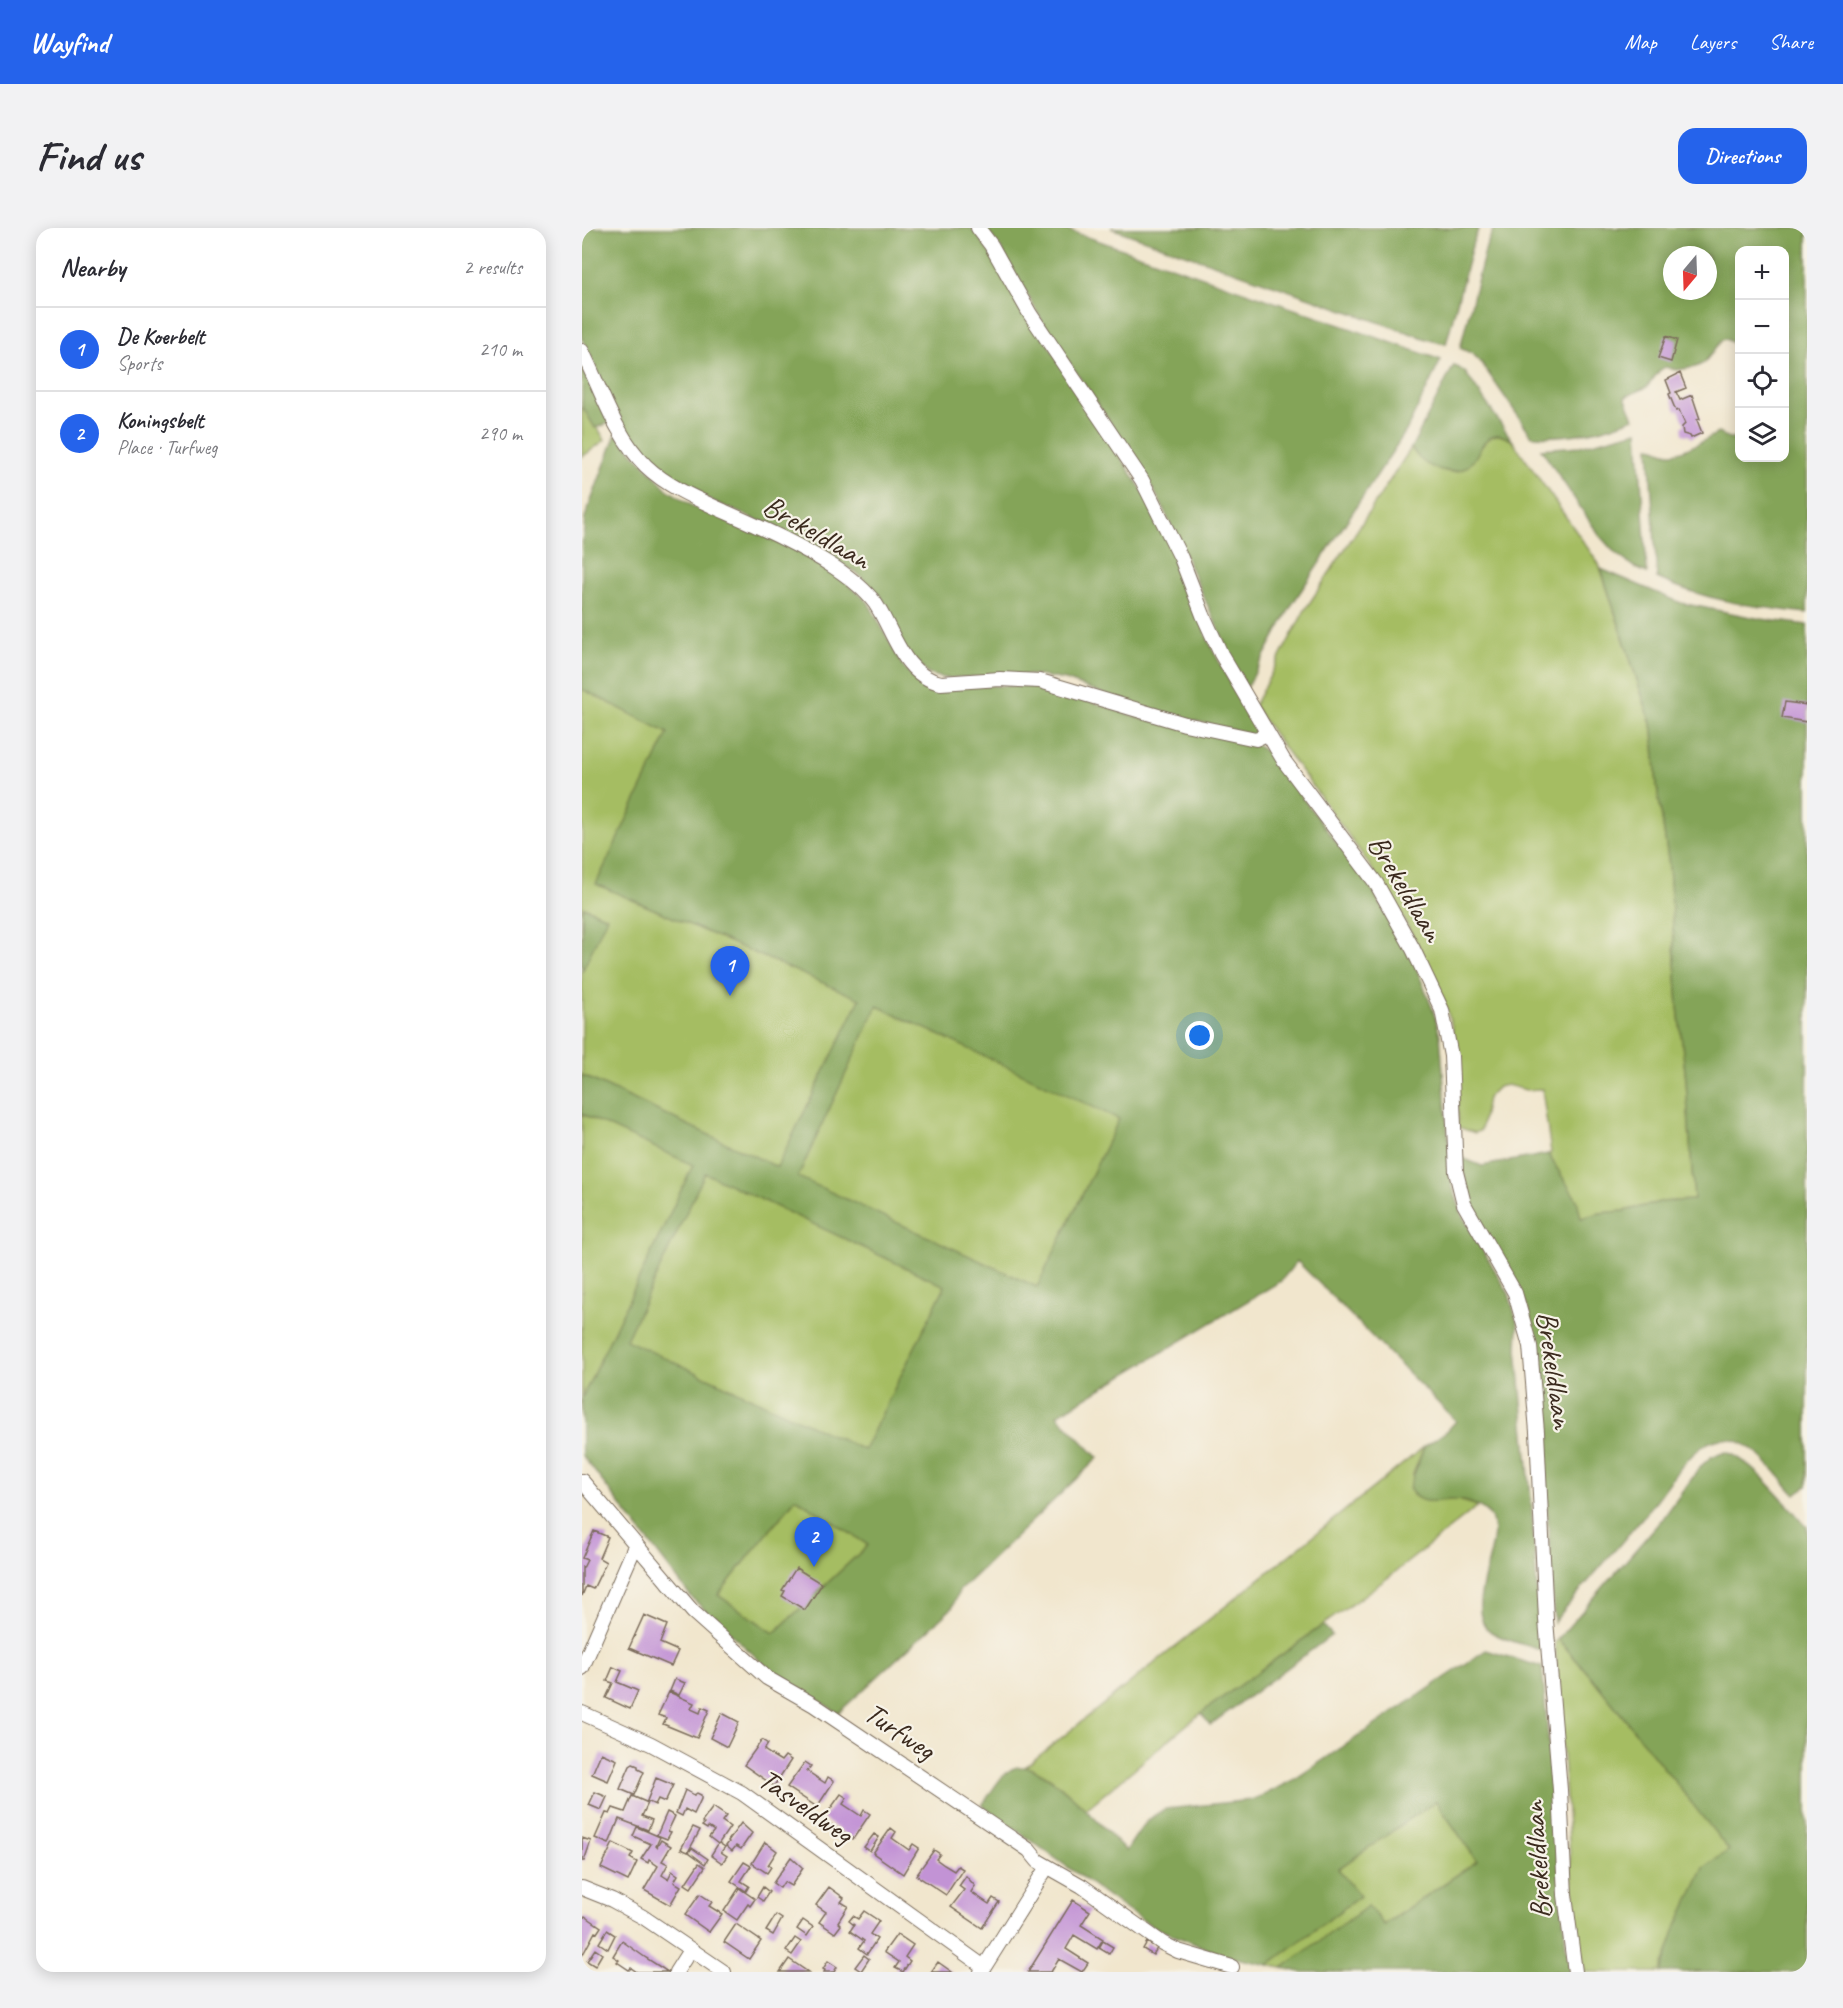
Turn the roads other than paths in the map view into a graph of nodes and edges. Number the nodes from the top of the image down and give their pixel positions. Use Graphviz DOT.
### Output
graph roads {
  1 [pos="978,228"];
  2 [pos="582,351"];
  3 [pos="1267,735"];
  4 [pos="582,1481"];
  5 [pos="636,1544"];
  6 [pos="582,1668"];
  7 [pos="582,1713"];
  8 [pos="1047,1867"];
  9 [pos="582,1888"];
  10 [pos="690,1950"];
  11 [pos="1232,1967"];
  12 [pos="982,1969"];
  13 [pos="676,1972"];
  14 [pos="724,1972"];
  15 [pos="1575,1972"];
  1 -- 3 [label="street, Brekeldlaan"];
  2 -- 3 [label="street, Brekeldlaan"];
  3 -- 15 [label="street, Brekeldlaan"];
  4 -- 5 [label="street, Turfweg"];
  5 -- 6 [label="street"];
  5 -- 8 [label="street, Turfweg"];
  7 -- 12 [label="street, Tasveldweg"];
  8 -- 11 [label="street, Turfweg"];
  8 -- 12 [label="street"];
  9 -- 10 [label="street"];
  10 -- 13 [label="street"];
  10 -- 14 [label="street"];
}
